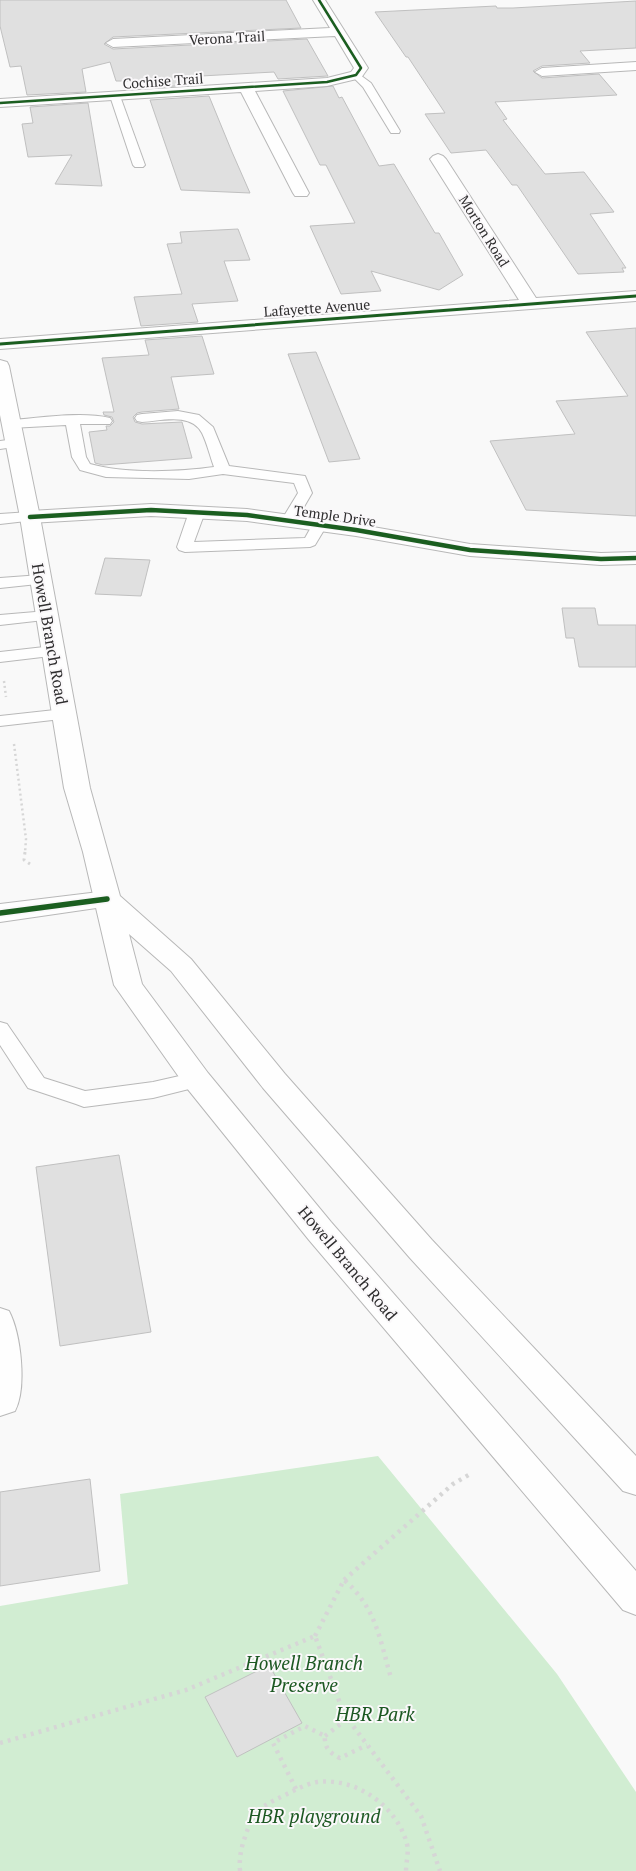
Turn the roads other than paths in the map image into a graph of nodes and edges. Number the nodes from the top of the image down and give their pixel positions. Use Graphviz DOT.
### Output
graph roads {
  1 [pos="319,0"];
  2 [pos="326,0"];
  3 [pos="340,32"];
  4 [pos="113,43"];
  5 [pos="636,66"];
  6 [pos="542,72"];
  7 [pos="356,75"];
  8 [pos="246,87"];
  9 [pos="115,96"];
  10 [pos="0,103"];
  11 [pos="395,131"];
  12 [pos="438,159"];
  13 [pos="139,165"];
  14 [pos="300,193"];
  15 [pos="636,296"];
  16 [pos="530,303"];
  17 [pos="0,344"];
  18 [pos="0,366"];
  19 [pos="142,418"];
  20 [pos="72,421"];
  21 [pos="105,421"];
  22 [pos="7,429"];
  23 [pos="223,470"];
  24 [pos="197,512"];
  25 [pos="30,517"];
  26 [pos="0,519"];
  27 [pos="289,521"];
  28 [pos="318,525"];
  29 [pos="636,558"];
  30 [pos="41,580"];
  31 [pos="0,583"];
  32 [pos="47,616"];
  33 [pos="0,620"];
  34 [pos="54,651"];
  35 [pos="0,657"];
  36 [pos="64,714"];
  37 [pos="0,721"];
  38 [pos="108,900"];
  39 [pos="0,913"];
  40 [pos="0,1029"];
  41 [pos="197,1080"];
  42 [pos="0,1318"];
  43 [pos="0,1406"];
  44 [pos="636,1480"];
  45 [pos="636,1598"];
  1 -- 2 [label="street"];
  1 -- 3 [label="street"];
  3 -- 4 [label="street, Verona Trail"];
  3 -- 7 [label="street"];
  5 -- 6 [label="street"];
  7 -- 8 [label="street, Cochise Trail"];
  7 -- 11 [label="lane"];
  8 -- 9 [label="street, Cochise Trail"];
  8 -- 14 [label="street"];
  9 -- 10 [label="street, Cochise Trail"];
  9 -- 13 [label="lane"];
  12 -- 16 [label="street, Morton Road"];
  15 -- 16 [label="street, Lafayette Avenue"];
  16 -- 17 [label="street, Lafayette Avenue"];
  18 -- 22 [label="street, Howell Branch Road"];
  19 -- 23 [label="lane"];
  20 -- 21 [label="lane"];
  20 -- 22 [label="lane"];
  20 -- 23 [label="lane"];
  22 -- 25 [label="street, Howell Branch Road"];
  23 -- 27 [label="lane"];
  24 -- 25 [label="street, Temple Drive"];
  24 -- 27 [label="street, Temple Drive"];
  24 -- 28 [label="lane"];
  25 -- 26 [label="lane"];
  25 -- 30 [label="street, Howell Branch Road"];
  27 -- 28 [label="street, Temple Drive"];
  28 -- 29 [label="street, Temple Drive"];
  30 -- 31 [label="lane"];
  30 -- 32 [label="street, Howell Branch Road"];
  32 -- 33 [label="lane"];
  32 -- 34 [label="street, Howell Branch Road"];
  34 -- 35 [label="lane"];
  34 -- 36 [label="street, Howell Branch Road"];
  36 -- 37 [label="lane"];
  36 -- 38 [label="street, Howell Branch Road"];
  38 -- 39 [label="street"];
  38 -- 41 [label="street, Howell Branch Road"];
  38 -- 44 [label="street"];
  40 -- 41 [label="lane"];
  41 -- 45 [label="street, Howell Branch Road"];
  42 -- 43 [label="lane"];
}
